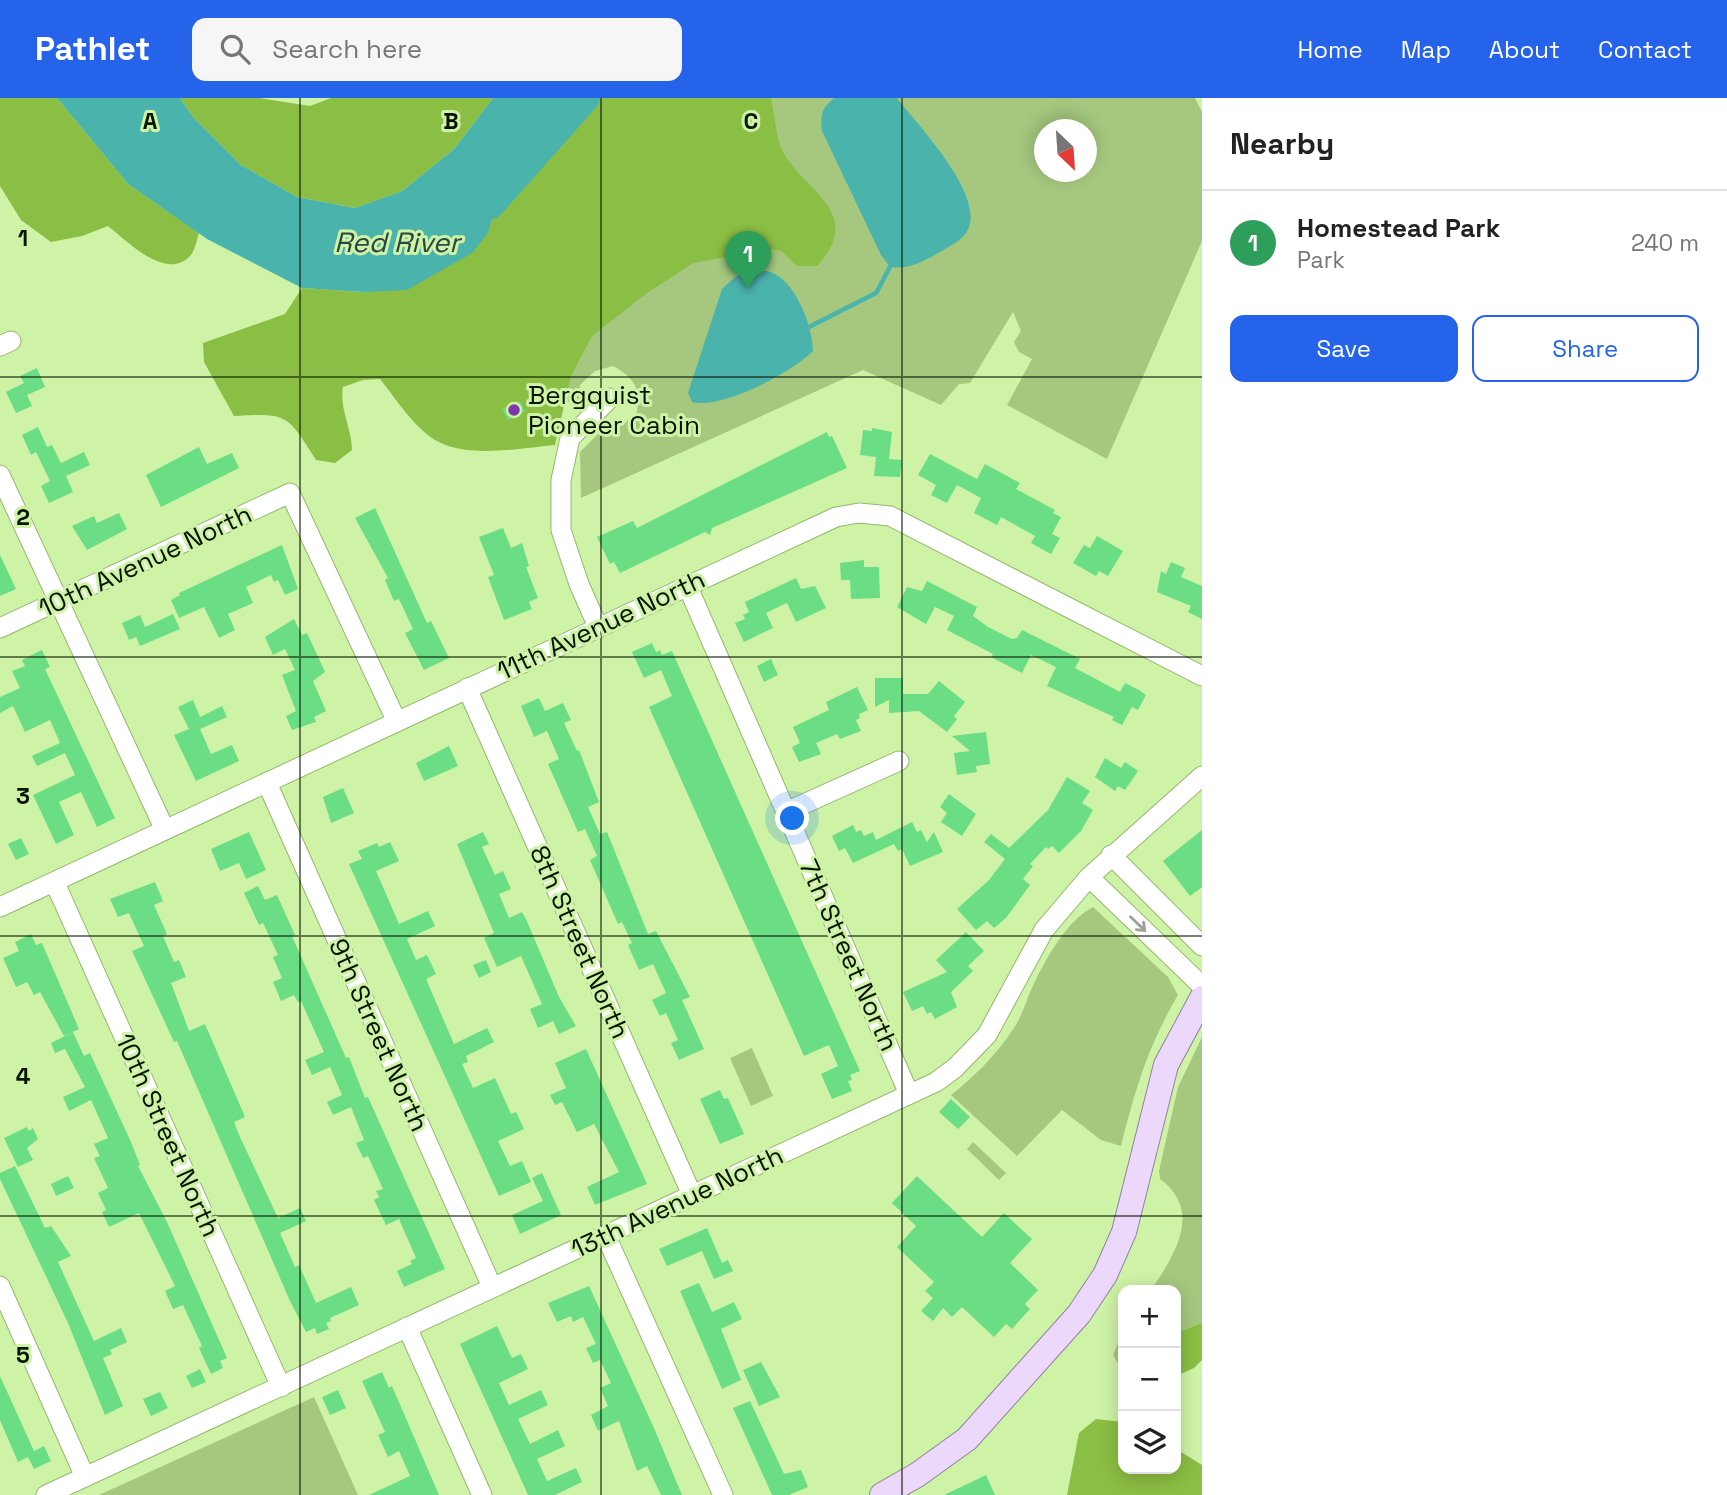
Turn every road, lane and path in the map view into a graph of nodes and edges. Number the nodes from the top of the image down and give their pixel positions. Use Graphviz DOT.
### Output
graph roads {
  1 [pos="610,398"];
  2 [pos="0,475"];
  3 [pos="687,585"];
  4 [pos="60,601"];
  5 [pos="598,627"];
  6 [pos="0,628"];
  7 [pos="1202,676"];
  8 [pos="467,688"];
  9 [pos="397,722"];
  10 [pos="900,761"];
  11 [pos="1202,776"];
  12 [pos="267,783"];
  13 [pos="786,812"];
  14 [pos="165,830"];
  15 [pos="1111,855"];
  16 [pos="1089,877"];
  17 [pos="55,883"];
  18 [pos="0,907"];
  19 [pos="1202,946"];
  20 [pos="1202,986"];
  21 [pos="1202,998"];
  22 [pos="909,1094"];
  23 [pos="692,1195"];
  24 [pos="606,1236"];
  25 [pos="0,1286"];
  26 [pos="492,1287"];
  27 [pos="407,1327"];
  28 [pos="281,1387"];
  29 [pos="85,1477"];
  30 [pos="46,1495"];
  31 [pos="482,1495"];
  32 [pos="723,1495"];
  33 [pos="881,1495"];
  1 -- 5 [label="street"];
  2 -- 4 [label="street"];
  3 -- 5 [label="street, 11th Avenue North"];
  3 -- 7 [label="street, 11th Avenue North"];
  3 -- 13 [label="street, 7th Street North"];
  4 -- 6 [label="street, 10th Avenue North"];
  4 -- 9 [label="street, 10th Avenue North"];
  4 -- 14 [label="street"];
  5 -- 8 [label="street, 11th Avenue North"];
  8 -- 9 [label="street, 11th Avenue North"];
  8 -- 23 [label="street, 8th Street North"];
  9 -- 12 [label="street, 11th Avenue North"];
  10 -- 13 [label="street"];
  11 -- 15 [label="street, 13th Avenue North"];
  12 -- 14 [label="street, 11th Avenue North"];
  12 -- 26 [label="street, 9th Street North"];
  13 -- 22 [label="street, 7th Street North"];
  14 -- 17 [label="street, 11th Avenue North"];
  15 -- 16 [label="street, 13th Avenue North"];
  15 -- 19 [label="street"];
  16 -- 20 [label="street, one-way"];
  16 -- 22 [label="street, 13th Avenue North"];
  17 -- 18 [label="street, 11th Avenue North"];
  17 -- 28 [label="street, 10th Street North"];
  21 -- 33 [label="main road"];
  22 -- 23 [label="street, 13th Avenue North"];
  23 -- 24 [label="street, 13th Avenue North"];
  24 -- 26 [label="street, 13th Avenue North"];
  24 -- 32 [label="street"];
  25 -- 29 [label="street"];
  26 -- 27 [label="street, 13th Avenue North"];
  27 -- 28 [label="street, 13th Avenue North"];
  27 -- 31 [label="street"];
  28 -- 29 [label="street, 13th Avenue North"];
  29 -- 30 [label="street, 13th Avenue North"];
}
